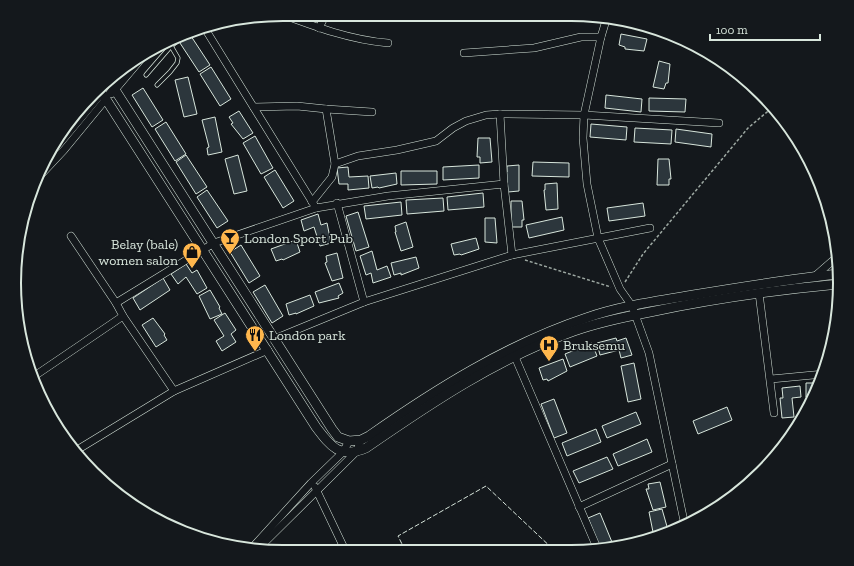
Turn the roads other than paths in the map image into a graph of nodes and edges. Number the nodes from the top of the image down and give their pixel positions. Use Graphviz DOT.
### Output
graph roads {
  1 [pos="300,21"];
  2 [pos="323,21"];
  3 [pos="605,23"];
  4 [pos="320,28"];
  5 [pos="207,32"];
  6 [pos="600,38"];
  7 [pos="388,43"];
  8 [pos="171,46"];
  9 [pos="464,53"];
  10 [pos="146,75"];
  11 [pos="112,85"];
  12 [pos="157,85"];
  13 [pos="103,94"];
  14 [pos="254,107"];
  15 [pos="326,109"];
  16 [pos="372,112"];
  17 [pos="500,114"];
  18 [pos="584,116"];
  19 [pos="720,123"];
  20 [pos="63,140"];
  21 [pos="335,164"];
  22 [pos="49,165"];
  23 [pos="504,184"];
  24 [pos="337,203"];
  25 [pos="314,205"];
  26 [pos="650,228"];
  27 [pos="71,236"];
  28 [pos="598,238"];
  29 [pos="214,243"];
  30 [pos="202,250"];
  31 [pos="512,256"];
  32 [pos="832,261"];
  33 [pos="833,275"];
  34 [pos="813,277"];
  35 [pos="833,285"];
  36 [pos="759,293"];
  37 [pos="364,302"];
  38 [pos="116,303"];
  39 [pos="632,306"];
  40 [pos="636,315"];
  41 [pos="123,316"];
  42 [pos="274,339"];
  43 [pos="268,350"];
  44 [pos="515,357"];
  45 [pos="38,374"];
  46 [pos="816,375"];
  47 [pos="771,379"];
  48 [pos="174,391"];
  49 [pos="774,413"];
  50 [pos="361,440"];
  51 [pos="348,441"];
  52 [pos="80,448"];
  53 [pos="343,452"];
  54 [pos="356,452"];
  55 [pos="672,464"];
  56 [pos="311,483"];
  57 [pos="317,489"];
  58 [pos="579,507"];
  59 [pos="684,519"];
  60 [pos="256,543"];
  61 [pos="263,544"];
  62 [pos="595,544"];
  63 [pos="343,545"];
  1 -- 4 [label="street"];
  2 -- 4 [label="street"];
  3 -- 6 [label="street"];
  4 -- 7 [label="street"];
  5 -- 14 [label="street"];
  6 -- 9 [label="street"];
  6 -- 18 [label="street"];
  8 -- 10 [label="lane"];
  8 -- 12 [label="lane"];
  11 -- 13 [label="main road"];
  11 -- 29 [label="main road"];
  13 -- 20 [label="street"];
  13 -- 22 [label="street"];
  13 -- 30 [label="main road"];
  14 -- 15 [label="street"];
  14 -- 25 [label="street"];
  15 -- 16 [label="street"];
  15 -- 21 [label="street"];
  17 -- 18 [label="street"];
  17 -- 21 [label="street"];
  17 -- 23 [label="street"];
  18 -- 19 [label="street"];
  18 -- 28 [label="street"];
  21 -- 25 [label="street"];
  23 -- 24 [label="street"];
  23 -- 31 [label="street"];
  24 -- 25 [label="street"];
  24 -- 37 [label="street"];
  25 -- 29 [label="street"];
  26 -- 28 [label="street"];
  27 -- 38 [label="street"];
  28 -- 31 [label="street"];
  28 -- 39 [label="street"];
  29 -- 30 [label="street"];
  29 -- 42 [label="main road"];
  30 -- 38 [label="street"];
  30 -- 43 [label="main road"];
  31 -- 37 [label="street"];
  32 -- 34 [label="street"];
  33 -- 34 [label="main road"];
  34 -- 39 [label="main road"];
  35 -- 36 [label="main road"];
  36 -- 40 [label="main road"];
  36 -- 47 [label="street"];
  37 -- 42 [label="street"];
  38 -- 41 [label="street"];
  39 -- 40 [label="street"];
  39 -- 50 [label="main road"];
  40 -- 44 [label="main road"];
  40 -- 55 [label="street"];
  41 -- 45 [label="street"];
  41 -- 48 [label="street"];
  42 -- 51 [label="main road"];
  43 -- 48 [label="street"];
  43 -- 53 [label="main road"];
  44 -- 54 [label="main road"];
  44 -- 58 [label="street"];
  46 -- 47 [label="street"];
  47 -- 49 [label="street"];
  48 -- 52 [label="street"];
  50 -- 51 [label="main road"];
  50 -- 54 [label="street"];
  51 -- 53 [label="street"];
  53 -- 54 [label="main road"];
  53 -- 56 [label="street"];
  54 -- 57 [label="street"];
  55 -- 58 [label="street"];
  55 -- 59 [label="street"];
  56 -- 57 [label="street"];
  56 -- 60 [label="street"];
  57 -- 61 [label="street"];
  57 -- 63 [label="street"];
  58 -- 62 [label="street"];
}
